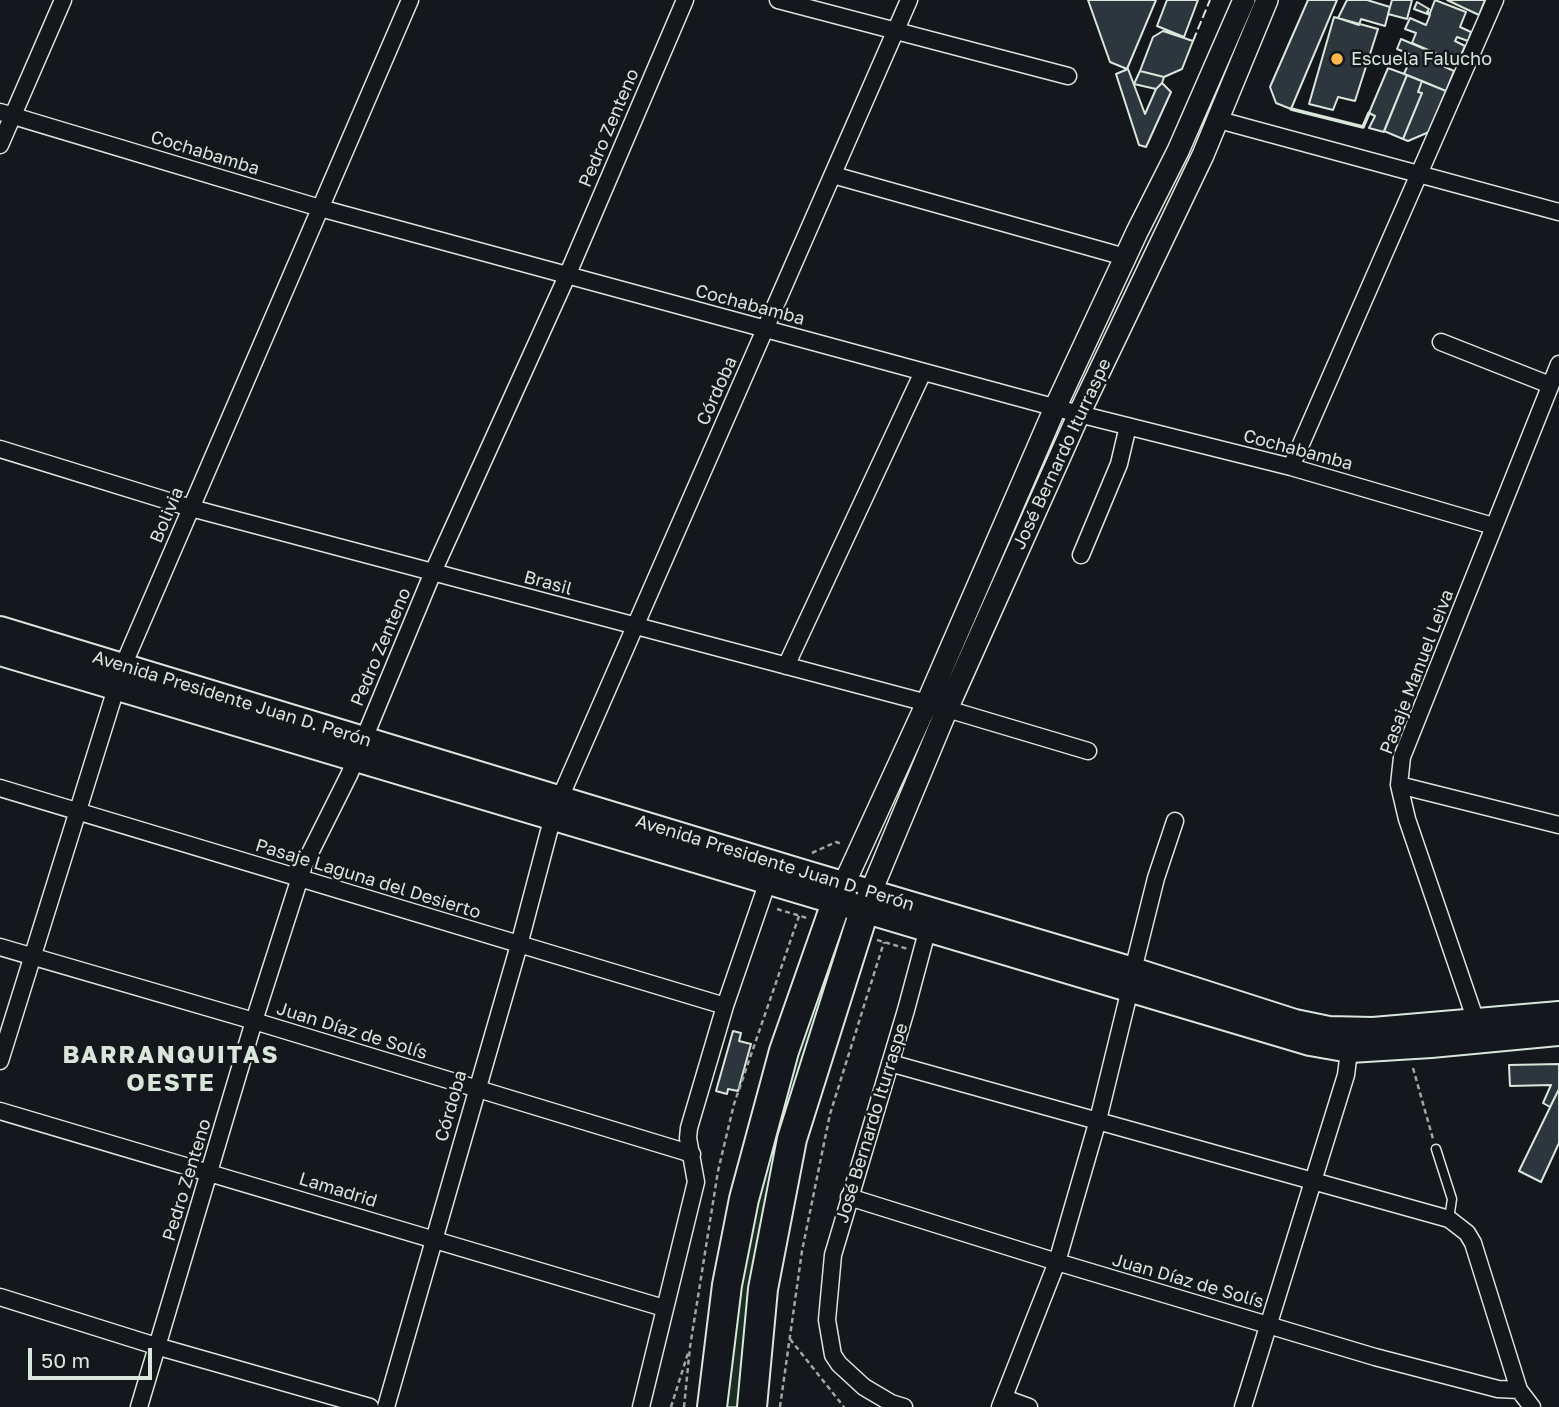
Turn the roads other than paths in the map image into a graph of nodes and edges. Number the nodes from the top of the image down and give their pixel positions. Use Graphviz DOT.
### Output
graph roads {
  1 [pos="63,0"];
  2 [pos="410,0"];
  3 [pos="685,0"];
  4 [pos="778,0"];
  5 [pos="909,0"];
  6 [pos="1244,0"];
  7 [pos="1267,0"];
  8 [pos="1495,0"];
  9 [pos="896,30"];
  10 [pos="1068,75"];
  11 [pos="7,113"];
  12 [pos="1219,120"];
  13 [pos="0,145"];
  14 [pos="1420,174"];
  15 [pos="833,175"];
  16 [pos="320,208"];
  17 [pos="1559,212"];
  18 [pos="1125,257"];
  19 [pos="567,276"];
  20 [pos="765,329"];
  21 [pos="1441,342"];
  22 [pos="1559,365"];
  23 [pos="923,372"];
  24 [pos="1550,385"];
  25 [pos="1055,408"];
  26 [pos="1079,414"];
  27 [pos="1128,426"];
  28 [pos="0,449"];
  29 [pos="1291,467"];
  30 [pos="191,508"];
  31 [pos="1493,526"];
  32 [pos="1080,555"];
  33 [pos="433,572"];
  34 [pos="635,627"];
  35 [pos="0,629"];
  36 [pos="0,653"];
  37 [pos="786,666"];
  38 [pos="119,677"];
  39 [pos="937,706"];
  40 [pos="359,749"];
  41 [pos="1088,751"];
  42 [pos="1399,785"];
  43 [pos="0,788"];
  44 [pos="556,807"];
  45 [pos="77,810"];
  46 [pos="1175,821"];
  47 [pos="1559,825"];
  48 [pos="299,879"];
  49 [pos="765,893"];
  50 [pos="836,904"];
  51 [pos="863,912"];
  52 [pos="928,928"];
  53 [pos="519,945"];
  54 [pos="0,947"];
  55 [pos="32,957"];
  56 [pos="1132,979"];
  57 [pos="726,1006"];
  58 [pos="1559,1014"];
  59 [pos="254,1021"];
  60 [pos="1479,1030"];
  61 [pos="1559,1033"];
  62 [pos="1350,1040"];
  63 [pos="0,1061"];
  64 [pos="890,1063"];
  65 [pos="476,1090"];
  66 [pos="0,1111"];
  67 [pos="1098,1120"];
  68 [pos="1436,1149"];
  69 [pos="692,1154"];
  70 [pos="209,1172"];
  71 [pos="1314,1180"];
  72 [pos="849,1197"];
  73 [pos="1449,1219"];
  74 [pos="433,1240"];
  75 [pos="1057,1262"];
  76 [pos="0,1297"];
  77 [pos="664,1308"];
  78 [pos="1269,1325"];
  79 [pos="156,1346"];
  80 [pos="1519,1390"];
  81 [pos="1002,1403"];
  82 [pos="139,1407"];
  83 [pos="370,1407"];
  84 [pos="386,1407"];
  85 [pos="641,1407"];
  86 [pos="712,1407"];
  87 [pos="752,1407"];
  88 [pos="904,1407"];
  89 [pos="1029,1407"];
  90 [pos="1243,1407"];
  91 [pos="1532,1407"];
  1 -- 11 [label="street"];
  2 -- 16 [label="street, Bolivia"];
  3 -- 19 [label="street, Pedro Zenteno"];
  4 -- 9 [label="street"];
  5 -- 9 [label="street, Córdoba"];
  6 -- 18 [label="main road, José Bernardo Iturraspe"];
  7 -- 12 [label="main road, José Bernardo Iturraspe"];
  8 -- 14 [label="street"];
  9 -- 10 [label="street"];
  9 -- 15 [label="street, Córdoba"];
  11 -- 13 [label="street"];
  11 -- 16 [label="street, Cochabamba"];
  12 -- 14 [label="street"];
  12 -- 26 [label="main road, José Bernardo Iturraspe"];
  14 -- 17 [label="street"];
  14 -- 29 [label="street"];
  15 -- 18 [label="street"];
  15 -- 20 [label="street, Córdoba"];
  16 -- 19 [label="street, Cochabamba"];
  16 -- 30 [label="street, Bolivia"];
  18 -- 25 [label="main road, José Bernardo Iturraspe"];
  19 -- 20 [label="street, Cochabamba"];
  19 -- 33 [label="street, Pedro Zenteno"];
  20 -- 23 [label="street, Cochabamba"];
  20 -- 34 [label="street, Córdoba"];
  21 -- 24 [label="street"];
  22 -- 24 [label="street, Pasaje Manuel Leiva"];
  23 -- 25 [label="street, Cochabamba"];
  23 -- 37 [label="street"];
  24 -- 31 [label="street, Pasaje Manuel Leiva"];
  25 -- 26 [label="street, Cochabamba"];
  25 -- 39 [label="main road, José Bernardo Iturraspe"];
  26 -- 27 [label="street, Cochabamba"];
  26 -- 39 [label="main road, José Bernardo Iturraspe"];
  27 -- 29 [label="street, Cochabamba"];
  27 -- 32 [label="street"];
  28 -- 30 [label="street, Brasil"];
  29 -- 31 [label="street, Cochabamba"];
  30 -- 33 [label="street, Brasil"];
  30 -- 38 [label="street, Bolivia"];
  31 -- 42 [label="street, Pasaje Manuel Leiva"];
  33 -- 34 [label="street, Brasil"];
  33 -- 40 [label="street, Pedro Zenteno"];
  34 -- 37 [label="street, Brasil"];
  34 -- 44 [label="street, Córdoba"];
  35 -- 38 [label="main road, Avenida Presidente Juan D. Perón"];
  36 -- 38 [label="main road, Avenida Presidente Juan D. Perón"];
  37 -- 39 [label="street, Brasil"];
  38 -- 40 [label="main road, Avenida Presidente Juan D. Perón"];
  38 -- 45 [label="street, Bolivia"];
  39 -- 41 [label="street, Brasil"];
  39 -- 50 [label="main road, José Bernardo Iturraspe"];
  39 -- 51 [label="main road, José Bernardo Iturraspe"];
  40 -- 44 [label="main road, Avenida Presidente Juan D. Perón"];
  40 -- 48 [label="street, Pedro Zenteno"];
  42 -- 47 [label="street"];
  42 -- 60 [label="street, Pasaje Manuel Leiva"];
  43 -- 45 [label="street, Pasaje Laguna del Desierto"];
  44 -- 49 [label="main road, Avenida Presidente Juan D. Perón"];
  44 -- 50 [label="main road, Avenida Presidente Juan D. Perón"];
  44 -- 53 [label="street, Córdoba"];
  45 -- 48 [label="street, Pasaje Laguna del Desierto"];
  45 -- 55 [label="street, Bolivia"];
  46 -- 56 [label="street"];
  48 -- 53 [label="street, Pasaje Laguna del Desierto"];
  48 -- 59 [label="street, Pedro Zenteno"];
  49 -- 50 [label="main road, Avenida Presidente Juan D. Perón"];
  49 -- 57 [label="street"];
  50 -- 51 [label="main road, Avenida Presidente Juan D. Perón"];
  50 -- 86 [label="highway"];
  51 -- 52 [label="main road, Avenida Presidente Juan D. Perón"];
  51 -- 56 [label="main road, Avenida Presidente Juan D. Perón"];
  51 -- 87 [label="highway"];
  52 -- 56 [label="main road, Avenida Presidente Juan D. Perón"];
  52 -- 64 [label="street, José Bernardo Iturraspe"];
  53 -- 57 [label="street, Pasaje Laguna del Desierto"];
  53 -- 65 [label="street, Córdoba"];
  54 -- 55 [label="street, Juan Díaz de Solís"];
  55 -- 59 [label="street, Juan Díaz de Solís"];
  55 -- 63 [label="street, Bolivia"];
  56 -- 62 [label="main road, Avenida Presidente Juan D. Perón"];
  56 -- 67 [label="street"];
  57 -- 69 [label="street"];
  58 -- 60 [label="main road, Avenida Presidente Juan D. Perón"];
  59 -- 65 [label="street, Juan Díaz de Solís"];
  59 -- 70 [label="street, Pedro Zenteno"];
  60 -- 61 [label="main road, Avenida Presidente Juan D. Perón"];
  60 -- 62 [label="main road, Avenida Presidente Juan D. Perón"];
  60 -- 62 [label="main road, Avenida Presidente Juan D. Perón"];
  62 -- 71 [label="street"];
  64 -- 67 [label="street"];
  64 -- 72 [label="street, José Bernardo Iturraspe"];
  65 -- 69 [label="street, Juan Díaz de Solís"];
  65 -- 74 [label="street, Córdoba"];
  66 -- 70 [label="street, Lamadrid"];
  67 -- 71 [label="street"];
  67 -- 75 [label="street"];
  68 -- 73 [label="lane"];
  69 -- 77 [label="street"];
  70 -- 74 [label="street, Lamadrid"];
  70 -- 79 [label="street, Pedro Zenteno"];
  71 -- 73 [label="street"];
  71 -- 78 [label="street"];
  72 -- 75 [label="street, Juan Díaz de Solís"];
  72 -- 88 [label="street, José Bernardo Iturraspe"];
  73 -- 80 [label="street"];
  74 -- 77 [label="street, Lamadrid"];
  74 -- 84 [label="street, Córdoba"];
  75 -- 78 [label="street, Juan Díaz de Solís"];
  75 -- 81 [label="street"];
  76 -- 79 [label="street"];
  77 -- 85 [label="street"];
  78 -- 80 [label="street, Juan Díaz de Solís"];
  78 -- 90 [label="street"];
  79 -- 82 [label="street, Pedro Zenteno"];
  79 -- 83 [label="street"];
  80 -- 91 [label="street"];
  81 -- 89 [label="street"];
}
